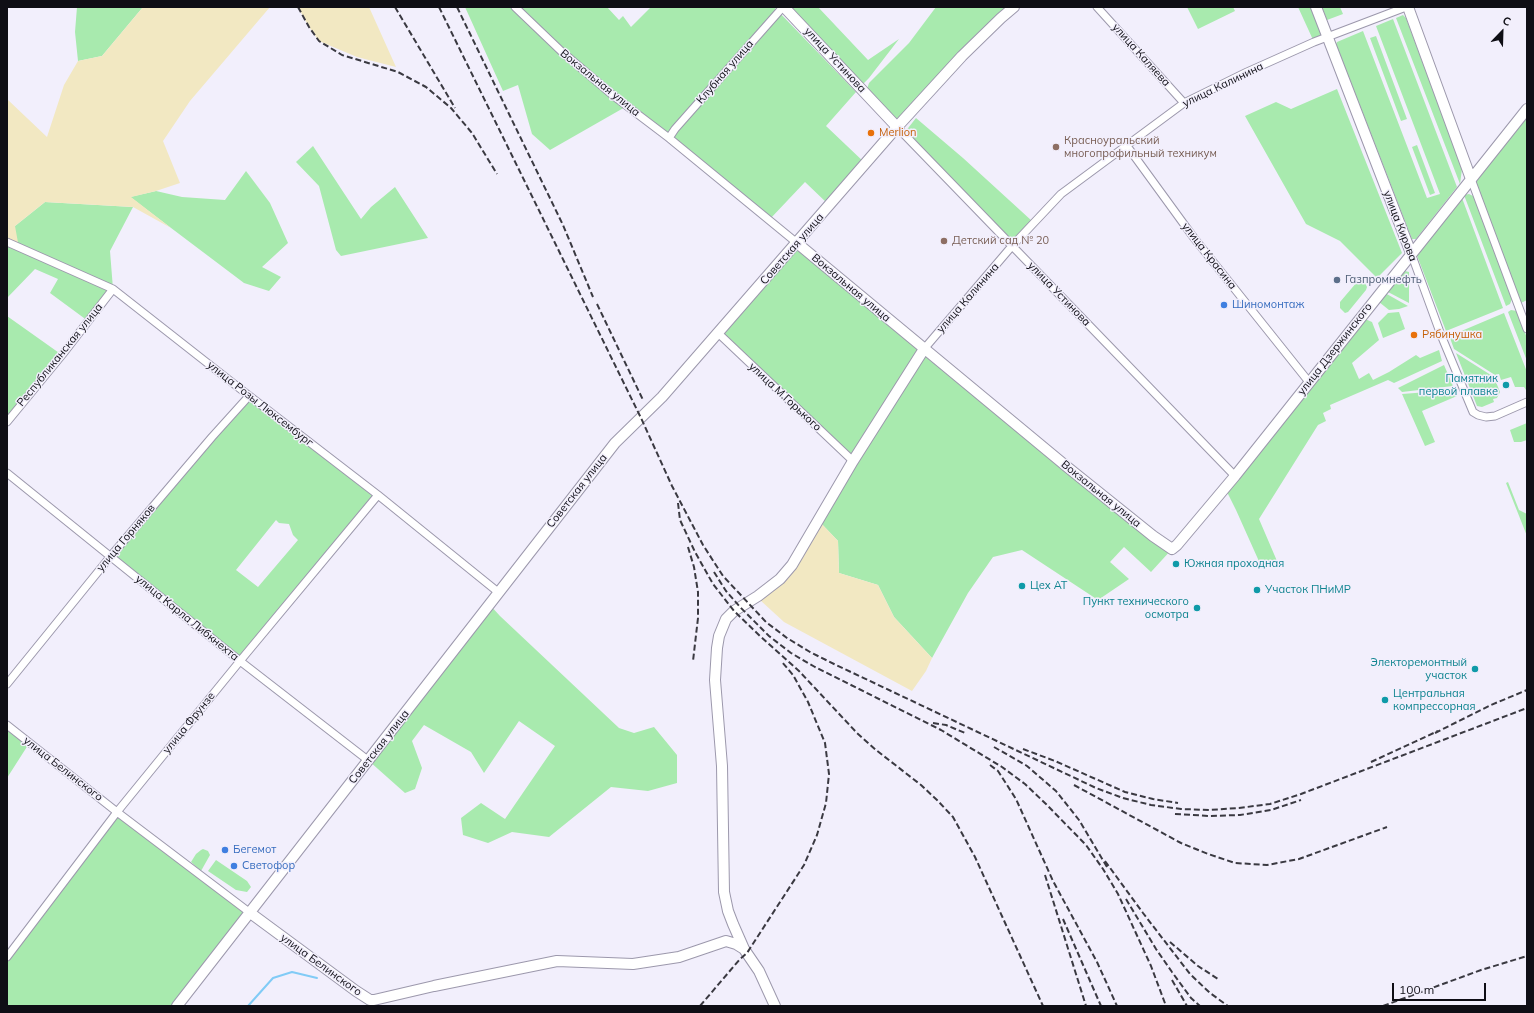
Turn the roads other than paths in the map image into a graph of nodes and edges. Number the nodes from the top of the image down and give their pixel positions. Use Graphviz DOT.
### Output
graph roads {
  1 [pos="515,7"];
  2 [pos="784,7"];
  3 [pos="1014,7"];
  4 [pos="1097,7"];
  5 [pos="1316,7"];
  6 [pos="1407,7"];
  7 [pos="1328,37"];
  8 [pos="1184,103"];
  9 [pos="1527,109"];
  10 [pos="897,127"];
  11 [pos="669,138"];
  12 [pos="1127,146"];
  13 [pos="1471,179"];
  14 [pos="7,242"];
  15 [pos="797,243"];
  16 [pos="1012,246"];
  17 [pos="1411,254"];
  18 [pos="113,288"];
  19 [pos="1527,329"];
  20 [pos="718,333"];
  21 [pos="924,348"];
  22 [pos="1309,382"];
  23 [pos="249,396"];
  24 [pos="1527,402"];
  25 [pos="7,422"];
  26 [pos="853,460"];
  27 [pos="7,473"];
  28 [pos="1235,476"];
  29 [pos="378,495"];
  30 [pos="1172,549"];
  31 [pos="110,557"];
  32 [pos="498,592"];
  33 [pos="240,661"];
  34 [pos="7,684"];
  35 [pos="7,724"];
  36 [pos="369,761"];
  37 [pos="117,812"];
  38 [pos="249,912"];
  39 [pos="744,948"];
  40 [pos="7,957"];
  41 [pos="372,1003"];
  42 [pos="177,1006"];
  43 [pos="775,1006"];
  1 -- 11 [label="street, Вокзальная улица"];
  2 -- 10 [label="street, улица Устинова"];
  2 -- 11 [label="street, Клубная улица"];
  3 -- 10 [label="street, Советская улица"];
  4 -- 8 [label="street, улица Каляева"];
  5 -- 7 [label="street, улица Кирова"];
  6 -- 7 [label="street, улица Калинина"];
  6 -- 13 [label="street"];
  7 -- 8 [label="street, улица Калинина"];
  7 -- 17 [label="street, улица Кирова"];
  8 -- 12 [label="street, улица Калинина"];
  9 -- 13 [label="street, улица Дзержинского"];
  10 -- 15 [label="street, Советская улица"];
  10 -- 16 [label="street, улица Устинова"];
  11 -- 15 [label="street, Вокзальная улица"];
  12 -- 16 [label="street, улица Калинина"];
  12 -- 22 [label="street, улица Красина"];
  13 -- 17 [label="street, улица Дзержинского"];
  13 -- 19 [label="street"];
  14 -- 18 [label="street, улица Розы Люксембург"];
  15 -- 20 [label="street, Советская улица"];
  15 -- 21 [label="street, Вокзальная улица"];
  16 -- 21 [label="street, улица Калинина"];
  16 -- 28 [label="street, улица Устинова"];
  17 -- 22 [label="street, улица Дзержинского"];
  17 -- 24 [label="street, улица Кирова"];
  18 -- 23 [label="street, улица Розы Люксембург"];
  18 -- 25 [label="street, Республиканская улица"];
  20 -- 26 [label="street, улица М.Горького"];
  20 -- 32 [label="street, Советская улица"];
  21 -- 26 [label="street"];
  21 -- 30 [label="street, Вокзальная улица"];
  22 -- 28 [label="street, улица Дзержинского"];
  23 -- 29 [label="street, улица Розы Люксембург"];
  23 -- 31 [label="street, улица Горняков"];
  26 -- 39 [label="street"];
  27 -- 31 [label="street, улица Карла Либкнехта"];
  28 -- 30 [label="street, улица Дзержинского"];
  29 -- 32 [label="street, улица Розы Люксембург"];
  29 -- 33 [label="street, улица Фрунзе"];
  31 -- 33 [label="street, улица Карла Либкнехта"];
  31 -- 34 [label="street, улица Горняков"];
  32 -- 36 [label="street, Советская улица"];
  33 -- 36 [label="street, улица Карла Либкнехта"];
  33 -- 37 [label="street, улица Фрунзе"];
  35 -- 37 [label="street, улица Белинского"];
  36 -- 38 [label="street, Советская улица"];
  37 -- 38 [label="street, улица Белинского"];
  37 -- 40 [label="street, улица Фрунзе"];
  38 -- 41 [label="street, улица Белинского"];
  38 -- 42 [label="street, Советская улица"];
  39 -- 41 [label="street, улица Белинского"];
  39 -- 43 [label="street"];
}
